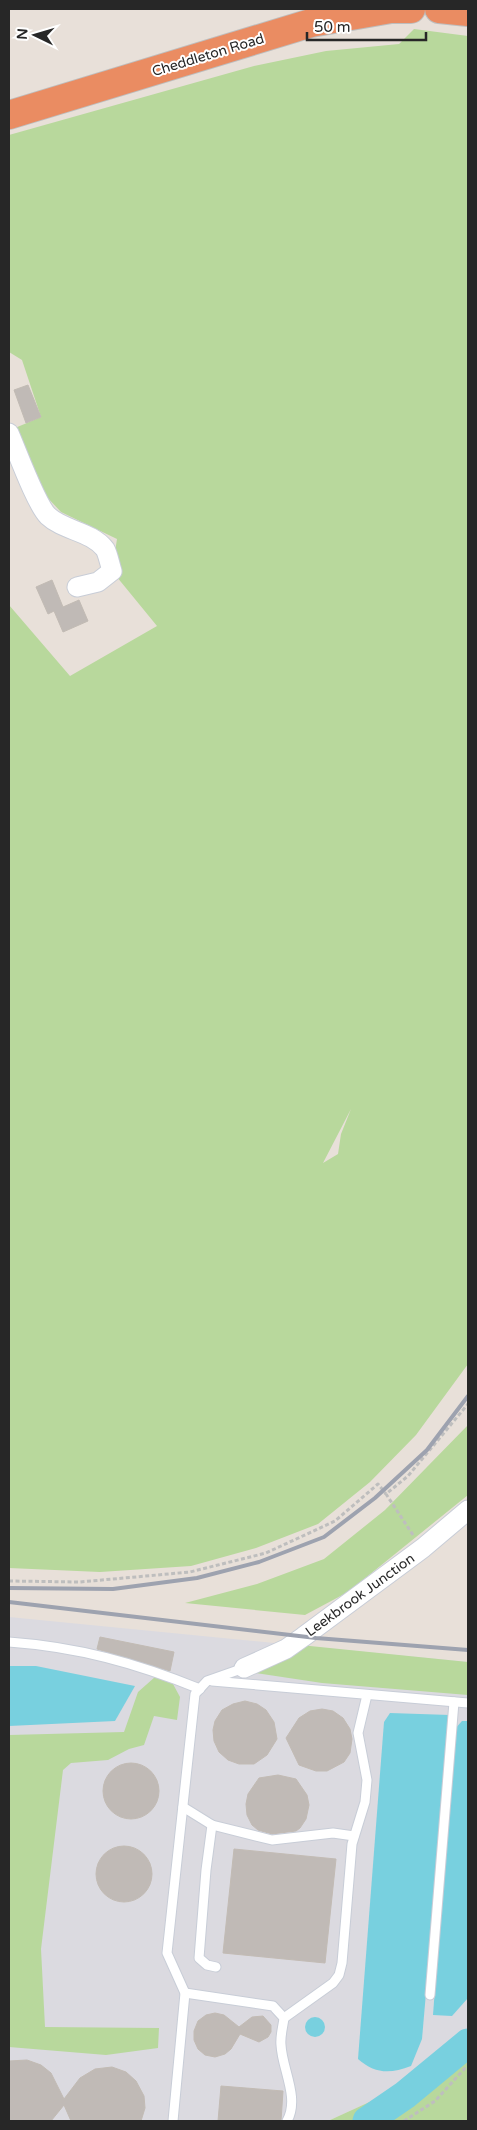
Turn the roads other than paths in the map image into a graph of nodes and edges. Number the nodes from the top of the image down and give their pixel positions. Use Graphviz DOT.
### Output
graph roads {
  1 [pos="411,9"];
  2 [pos="439,9"];
  3 [pos="468,12"];
  4 [pos="9,116"];
  5 [pos="9,433"];
  6 [pos="76,587"];
  7 [pos="468,1510"];
  8 [pos="9,1642"];
  9 [pos="244,1668"];
  10 [pos="206,1681"];
  11 [pos="200,1689"];
  12 [pos="367,1695"];
  13 [pos="454,1702"];
  14 [pos="468,1702"];
  15 [pos="183,1807"];
  16 [pos="212,1825"];
  17 [pos="354,1836"];
  18 [pos="216,1967"];
  19 [pos="185,1993"];
  20 [pos="430,1995"];
  21 [pos="284,2018"];
  22 [pos="173,2121"];
  23 [pos="287,2121"];
  1 -- 4 [label="highway, Cheddleton Road"];
  2 -- 3 [label="highway"];
  5 -- 6 [label="street"];
  7 -- 9 [label="street, Leekbrook Junction"];
  8 -- 11 [label="lane"];
  9 -- 10 [label="lane"];
  10 -- 11 [label="lane"];
  10 -- 12 [label="lane"];
  11 -- 15 [label="lane"];
  12 -- 13 [label="lane"];
  12 -- 17 [label="lane"];
  13 -- 14 [label="lane"];
  13 -- 20 [label="lane"];
  15 -- 16 [label="lane"];
  15 -- 19 [label="lane"];
  16 -- 17 [label="lane"];
  16 -- 18 [label="lane"];
  17 -- 21 [label="lane"];
  19 -- 21 [label="lane"];
  19 -- 22 [label="lane"];
  21 -- 23 [label="lane"];
}
